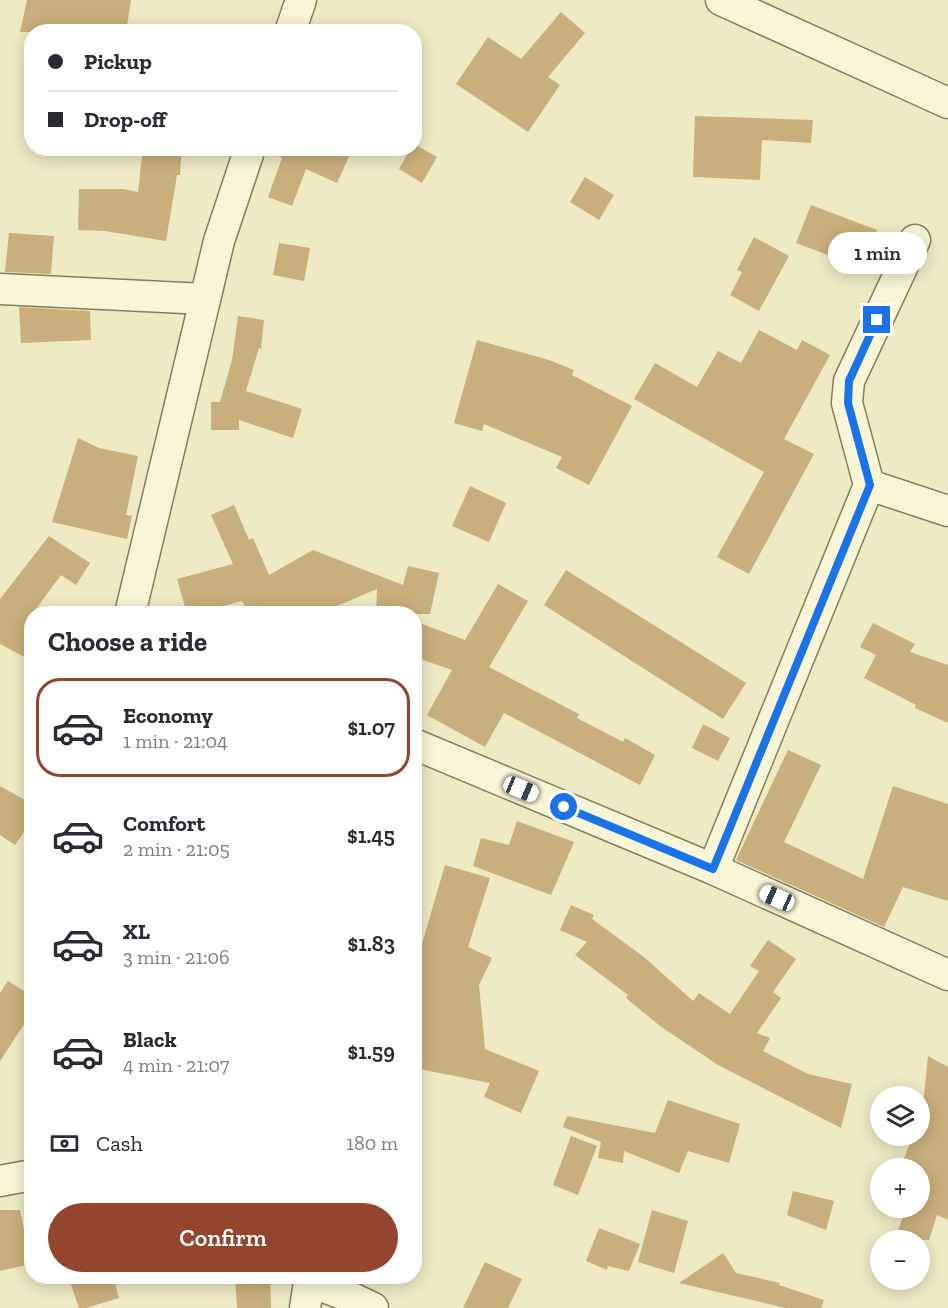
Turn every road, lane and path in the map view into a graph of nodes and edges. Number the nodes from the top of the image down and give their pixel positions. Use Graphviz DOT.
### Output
graph roads {
  1 [pos="301,0"];
  2 [pos="721,0"];
  3 [pos="293,24"];
  4 [pos="948,103"];
  5 [pos="247,156"];
  6 [pos="915,240"];
  7 [pos="0,289"];
  8 [pos="205,299"];
  9 [pos="870,485"];
  10 [pos="948,512"];
  11 [pos="132,606"];
  12 [pos="422,747"];
  13 [pos="713,869"];
  14 [pos="948,975"];
  15 [pos="24,1176"];
  16 [pos="0,1181"];
  17 [pos="308,1289"];
  18 [pos="374,1308"];
  1 -- 3 [label="street"];
  2 -- 4 [label="street"];
  5 -- 8 [label="street"];
  6 -- 9 [label="street"];
  7 -- 8 [label="street"];
  8 -- 11 [label="street"];
  9 -- 10 [label="street"];
  9 -- 13 [label="street"];
  12 -- 13 [label="street"];
  13 -- 14 [label="street"];
  15 -- 16 [label="street"];
  17 -- 18 [label="street"];
}
